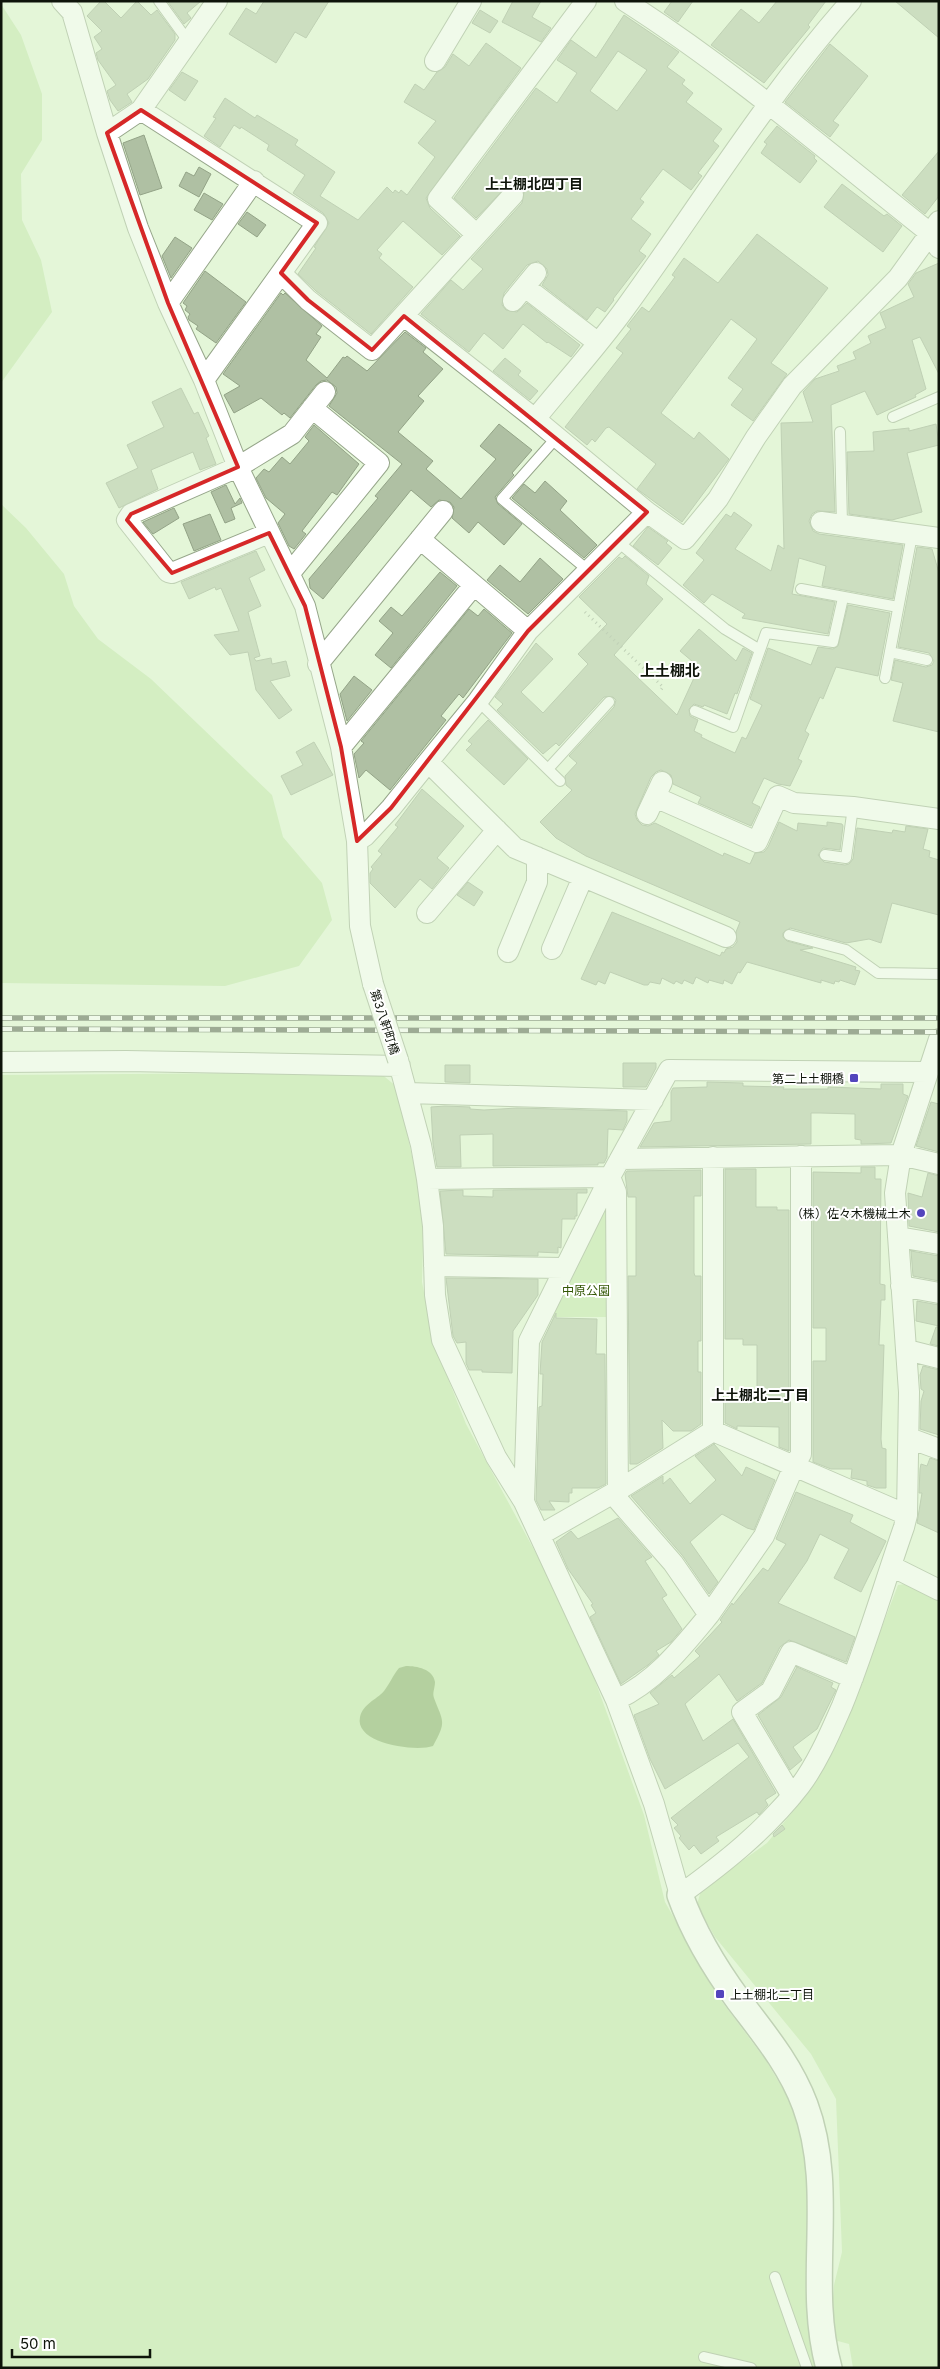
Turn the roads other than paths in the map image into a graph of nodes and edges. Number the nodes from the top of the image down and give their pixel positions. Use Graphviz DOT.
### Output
graph roads {
  1 [pos="62,1"];
  2 [pos="159,1"];
  3 [pos="217,1"];
  4 [pos="470,1"];
  5 [pos="586,1"];
  6 [pos="625,1"];
  7 [pos="851,1"];
  8 [pos="188,41"];
  9 [pos="435,61"];
  10 [pos="770,104"];
  11 [pos="141,110"];
  12 [pos="107,133"];
  13 [pos="254,182"];
  14 [pos="513,195"];
  15 [pos="476,234"];
  16 [pos="936,234"];
  17 [pos="281,273"];
  18 [pos="525,287"];
  19 [pos="168,302"];
  20 [pos="404,316"];
  21 [pos="597,342"];
  22 [pos="204,380"];
  23 [pos="325,392"];
  24 [pos="939,397"];
  25 [pos="312,408"];
  26 [pos="893,417"];
  27 [pos="535,419"];
  28 [pos="840,432"];
  29 [pos="557,437"];
  30 [pos="238,467"];
  31 [pos="443,511"];
  32 [pos="647,512"];
  33 [pos="822,522"];
  34 [pos="842,525"];
  35 [pos="269,533"];
  36 [pos="912,535"];
  37 [pos="939,538"];
  38 [pos="420,539"];
  39 [pos="618,542"];
  40 [pos="589,571"];
  41 [pos="290,573"];
  42 [pos="474,585"];
  43 [pos="801,590"];
  44 [pos="843,598"];
  45 [pos="898,607"];
  46 [pos="528,631"];
  47 [pos="760,650"];
  48 [pos="890,652"];
  49 [pos="927,660"];
  50 [pos="318,664"];
  51 [pos="885,678"];
  52 [pos="478,701"];
  53 [pos="609,702"];
  54 [pos="695,711"];
  55 [pos="341,747"];
  56 [pos="428,762"];
  57 [pos="548,769"];
  58 [pos="560,781"];
  59 [pos="655,798"];
  60 [pos="853,807"];
  61 [pos="939,819"];
  62 [pos="497,830"];
  63 [pos="357,841"];
  64 [pos="825,855"];
  65 [pos="537,857"];
  66 [pos="583,877"];
  67 [pos="427,913"];
  68 [pos="789,935"];
  69 [pos="726,937"];
  70 [pos="552,949"];
  71 [pos="508,952"];
  72 [pos="939,974"];
  73 [pos="939,1039"];
  74 [pos="1,1062"];
  75 [pos="399,1063"];
  76 [pos="930,1079"];
  77 [pos="407,1093"];
  78 [pos="653,1100"];
  79 [pos="901,1155"];
  80 [pos="801,1156"];
  81 [pos="713,1157"];
  82 [pos="620,1159"];
  83 [pos="939,1164"];
  84 [pos="610,1177"];
  85 [pos="427,1178"];
  86 [pos="898,1236"];
  87 [pos="939,1244"];
  88 [pos="434,1266"];
  89 [pos="564,1268"];
  90 [pos="901,1286"];
  91 [pos="939,1293"];
  92 [pos="907,1350"];
  93 [pos="939,1358"];
  94 [pos="713,1431"];
  95 [pos="909,1438"];
  96 [pos="939,1449"];
  97 [pos="794,1466"];
  98 [pos="617,1491"];
  99 [pos="524,1502"];
  100 [pos="907,1515"];
  101 [pos="540,1535"];
  102 [pos="891,1566"];
  103 [pos="939,1590"];
  104 [pos="709,1615"];
  105 [pos="853,1678"];
  106 [pos="616,1700"];
  107 [pos="792,1796"];
  108 [pos="680,1895"];
  109 [pos="775,2277"];
  110 [pos="704,2357"];
  111 [pos="751,2368"];
  112 [pos="807,2368"];
  113 [pos="829,2368"];
  1 -- 12 [label="street, 第3八軒町橋"];
  2 -- 8 [label="lane"];
  3 -- 8 [label="street"];
  4 -- 9 [label="street"];
  5 -- 15 [label="street"];
  6 -- 10 [label="street"];
  7 -- 10 [label="street"];
  8 -- 11 [label="street"];
  10 -- 16 [label="street"];
  10 -- 21 [label="street"];
  11 -- 12 [label="street"];
  11 -- 13 [label="street"];
  12 -- 19 [label="street, 第3八軒町橋"];
  13 -- 17 [label="street"];
  13 -- 19 [label="street"];
  14 -- 15 [label="street"];
  15 -- 20 [label="street"];
  16 -- 32 [label="street"];
  17 -- 20 [label="street"];
  17 -- 22 [label="street"];
  18 -- 21 [label="street"];
  19 -- 22 [label="street, 第3八軒町橋"];
  20 -- 27 [label="street"];
  21 -- 27 [label="street"];
  22 -- 30 [label="street, 第3八軒町橋"];
  23 -- 25 [label="street"];
  24 -- 26 [label="lane"];
  25 -- 30 [label="street"];
  25 -- 41 [label="street"];
  27 -- 29 [label="street"];
  28 -- 34 [label="lane"];
  29 -- 32 [label="street"];
  29 -- 40 [label="lane"];
  30 -- 35 [label="street, 第3八軒町橋"];
  30 -- 35 [label="street"];
  31 -- 38 [label="street"];
  32 -- 39 [label="street"];
  33 -- 34 [label="street"];
  34 -- 36 [label="street"];
  35 -- 41 [label="street, 第3八軒町橋"];
  36 -- 37 [label="street"];
  36 -- 45 [label="lane"];
  38 -- 42 [label="street"];
  38 -- 50 [label="street"];
  39 -- 40 [label="street"];
  39 -- 47 [label="lane"];
  40 -- 46 [label="street"];
  41 -- 50 [label="street, 第3八軒町橋"];
  42 -- 46 [label="street"];
  42 -- 55 [label="street"];
  43 -- 44 [label="lane"];
  44 -- 45 [label="lane"];
  44 -- 47 [label="lane"];
  45 -- 48 [label="lane"];
  46 -- 52 [label="street"];
  47 -- 54 [label="lane"];
  48 -- 49 [label="lane"];
  48 -- 51 [label="lane"];
  50 -- 55 [label="street, 第3八軒町橋"];
  52 -- 56 [label="street"];
  52 -- 57 [label="lane"];
  53 -- 57 [label="lane"];
  55 -- 63 [label="street, 第3八軒町橋"];
  56 -- 62 [label="street"];
  56 -- 63 [label="street"];
  57 -- 58 [label="lane"];
  59 -- 60 [label="street"];
  60 -- 61 [label="street"];
  60 -- 64 [label="lane"];
  62 -- 65 [label="street"];
  62 -- 67 [label="street"];
  63 -- 75 [label="street, 第3八軒町橋, bridge"];
  65 -- 66 [label="street"];
  65 -- 71 [label="street"];
  66 -- 69 [label="street"];
  66 -- 70 [label="street"];
  68 -- 72 [label="lane"];
  73 -- 76 [label="street"];
  74 -- 75 [label="street"];
  75 -- 77 [label="street, 第3八軒町橋"];
  76 -- 78 [label="street"];
  76 -- 79 [label="street"];
  77 -- 78 [label="street"];
  77 -- 85 [label="street, 第3八軒町橋"];
  78 -- 82 [label="street"];
  79 -- 80 [label="street"];
  79 -- 83 [label="street"];
  79 -- 86 [label="street"];
  80 -- 81 [label="street"];
  80 -- 97 [label="street"];
  81 -- 82 [label="street"];
  81 -- 94 [label="street"];
  82 -- 84 [label="street"];
  84 -- 85 [label="street"];
  84 -- 89 [label="street"];
  84 -- 98 [label="street"];
  85 -- 88 [label="street, 第3八軒町橋"];
  86 -- 87 [label="street"];
  86 -- 90 [label="street"];
  88 -- 89 [label="street"];
  88 -- 99 [label="street, 第3八軒町橋"];
  89 -- 99 [label="street"];
  90 -- 91 [label="street"];
  90 -- 92 [label="street"];
  92 -- 93 [label="street"];
  92 -- 95 [label="street"];
  94 -- 97 [label="street"];
  94 -- 98 [label="street"];
  95 -- 96 [label="street"];
  95 -- 100 [label="street"];
  97 -- 100 [label="street"];
  97 -- 104 [label="street"];
  98 -- 101 [label="street"];
  98 -- 104 [label="street"];
  99 -- 101 [label="street, 第3八軒町橋"];
  100 -- 102 [label="street"];
  101 -- 106 [label="street, 第3八軒町橋"];
  102 -- 103 [label="street"];
  102 -- 105 [label="street"];
  104 -- 106 [label="street"];
  105 -- 107 [label="street"];
  105 -- 107 [label="street"];
  106 -- 108 [label="street, 第3八軒町橋"];
  107 -- 108 [label="street"];
  108 -- 113 [label="street"];
  109 -- 112 [label="lane"];
  110 -- 111 [label="lane"];
}
